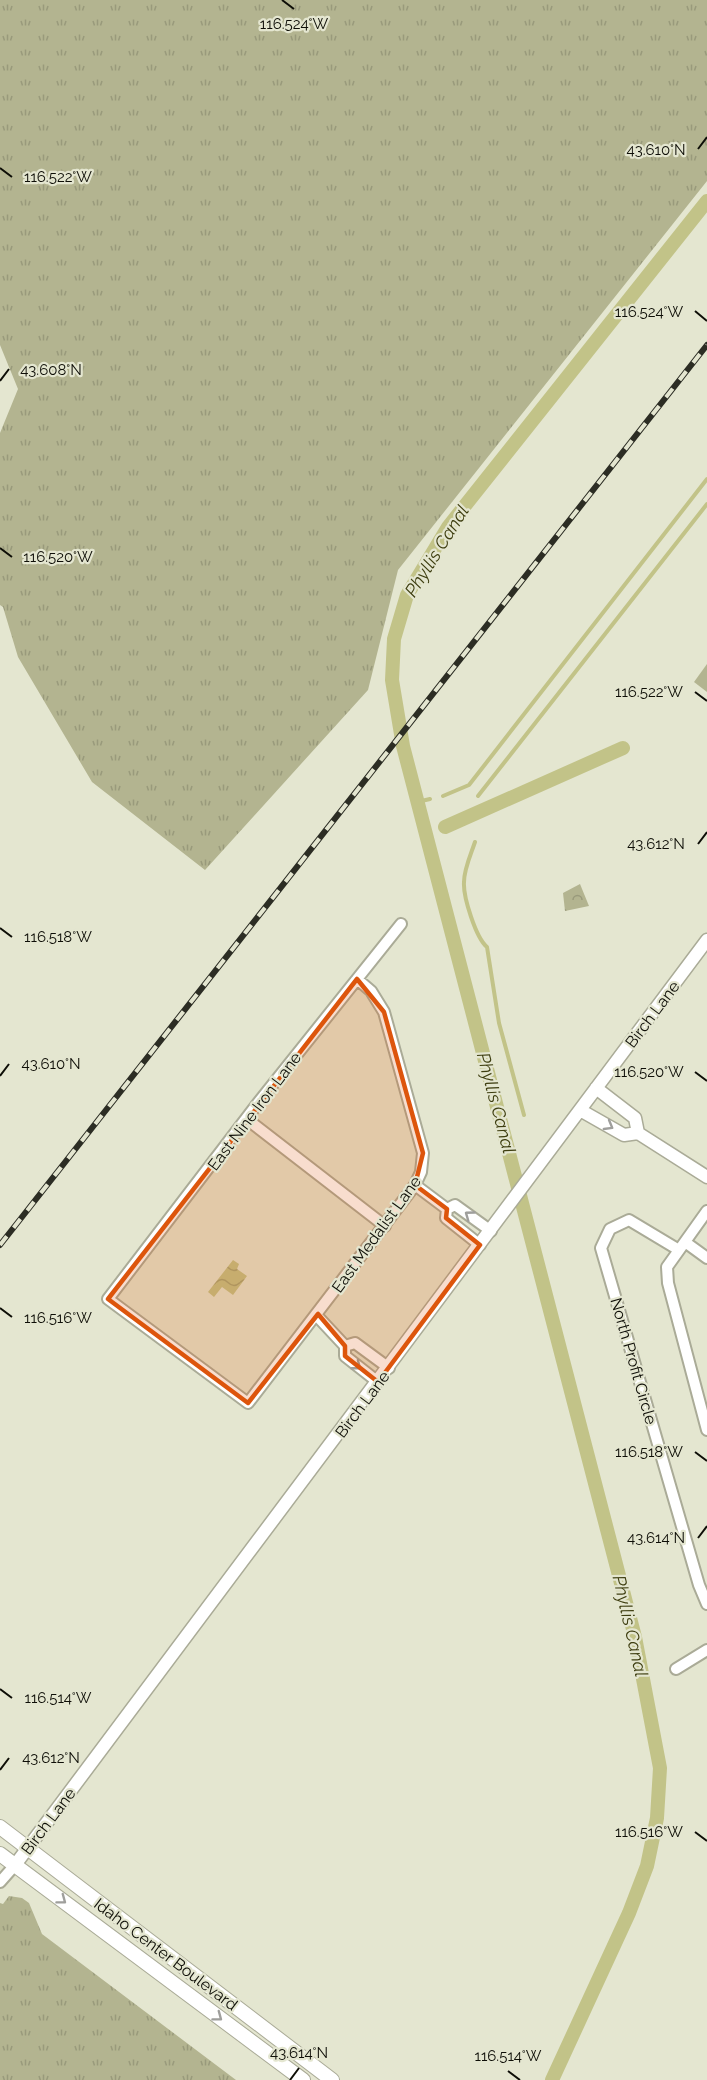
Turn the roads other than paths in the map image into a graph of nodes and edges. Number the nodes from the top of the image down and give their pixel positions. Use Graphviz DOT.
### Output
graph roads {
  1 [pos="401,924"];
  2 [pos="707,940"];
  3 [pos="357,980"];
  4 [pos="596,1088"];
  5 [pos="580,1110"];
  6 [pos="248,1120"];
  7 [pos="638,1133"];
  8 [pos="707,1177"];
  9 [pos="415,1185"];
  10 [pos="447,1209"];
  11 [pos="707,1211"];
  12 [pos="385,1226"];
  13 [pos="490,1231"];
  14 [pos="480,1245"];
  15 [pos="682,1246"];
  16 [pos="707,1258"];
  17 [pos="316,1316"];
  18 [pos="345,1346"];
  19 [pos="388,1368"];
  20 [pos="378,1382"];
  21 [pos="248,1403"];
  22 [pos="707,1430"];
  23 [pos="707,1604"];
  24 [pos="707,1650"];
  25 [pos="676,1669"];
  26 [pos="0,1827"];
  27 [pos="28,1848"];
  28 [pos="0,1854"];
  29 [pos="15,1865"];
  30 [pos="0,1882"];
  31 [pos="303,2080"];
  32 [pos="332,2080"];
  1 -- 3 [label="street, East Nine Iron Lane"];
  2 -- 4 [label="street, Birch Lane"];
  3 -- 6 [label="street, East Nine Iron Lane"];
  3 -- 9 [label="street, East Medalist Lane"];
  4 -- 5 [label="street, Birch Lane"];
  4 -- 7 [label="street"];
  5 -- 7 [label="street, one-way"];
  5 -- 13 [label="street, Birch Lane"];
  6 -- 12 [label="street"];
  6 -- 21 [label="street, East Nine Iron Lane"];
  7 -- 8 [label="street"];
  9 -- 10 [label="street"];
  9 -- 12 [label="street, East Medalist Lane"];
  13 -- 10 [label="street, one-way"];
  10 -- 14 [label="street"];
  11 -- 15 [label="street"];
  12 -- 17 [label="street, East Medalist Lane"];
  13 -- 14 [label="street, Birch Lane"];
  14 -- 19 [label="street, Birch Lane"];
  15 -- 16 [label="street"];
  15 -- 22 [label="street"];
  15 -- 23 [label="street, North Profit Circle"];
  17 -- 18 [label="street"];
  17 -- 21 [label="street, East Medalist Lane"];
  18 -- 19 [label="street"];
  18 -- 20 [label="street, one-way"];
  19 -- 20 [label="street, Birch Lane"];
  20 -- 27 [label="street, Birch Lane"];
  24 -- 25 [label="street"];
  26 -- 27 [label="main road, Idaho Center Boulevard"];
  27 -- 29 [label="street, Birch Lane"];
  27 -- 32 [label="main road, Idaho Center Boulevard"];
  28 -- 29 [label="main road, Idaho Center Boulevard"];
  29 -- 30 [label="street"];
  29 -- 31 [label="main road, Idaho Center Boulevard, one-way"];
}
